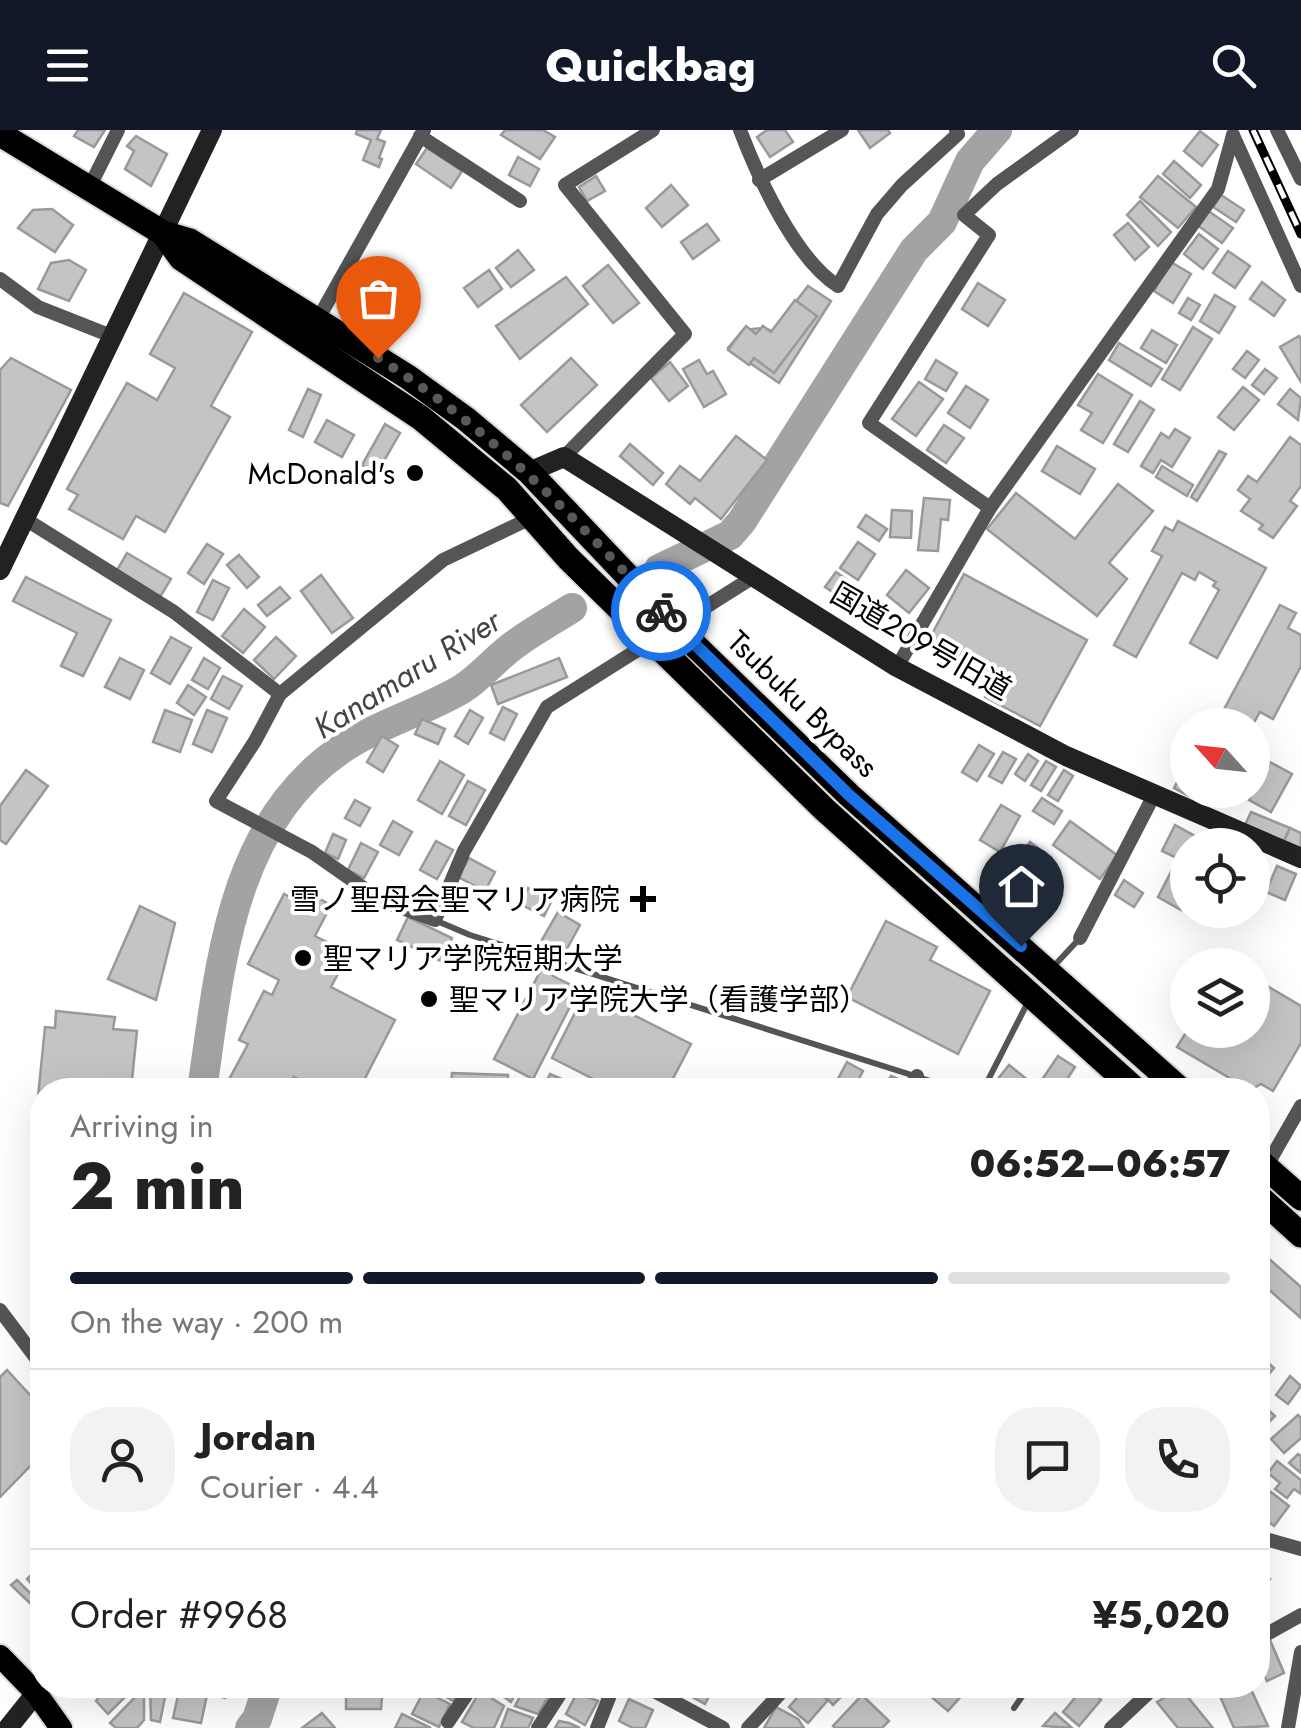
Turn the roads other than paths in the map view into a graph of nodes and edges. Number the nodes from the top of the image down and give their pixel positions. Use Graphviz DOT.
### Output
graph roads {
  1 [pos="118,130"];
  2 [pos="212,130"];
  3 [pos="652,130"];
  4 [pos="740,130"];
  5 [pos="842,130"];
  6 [pos="956,130"];
  7 [pos="1072,130"];
  8 [pos="1278,130"];
  9 [pos="1232,132"];
  10 [pos="422,133"];
  11 [pos="0,134"];
  12 [pos="759,180"];
  13 [pos="1301,180"];
  14 [pos="89,188"];
  15 [pos="520,201"];
  16 [pos="163,233"];
  17 [pos="0,280"];
  18 [pos="1301,286"];
  19 [pos="317,322"];
  20 [pos="114,337"];
  21 [pos="564,457"];
  22 [pos="529,472"];
  23 [pos="990,508"];
  24 [pos="532,516"];
  25 [pos="25,520"];
  26 [pos="0,570"];
  27 [pos="754,576"];
  28 [pos="676,627"];
  29 [pos="650,640"];
  30 [pos="897,667"];
  31 [pos="280,694"];
  32 [pos="1154,796"];
  33 [pos="1301,858"];
  34 [pos="434,920"];
  35 [pos="1080,938"];
  36 [pos="1050,971"];
  37 [pos="1030,998"];
  38 [pos="898,1078"];
  39 [pos="990,1078"];
  40 [pos="1122,1078"];
  41 [pos="1168,1078"];
  42 [pos="1301,1106"];
  43 [pos="1270,1156"];
  44 [pos="1270,1176"];
  45 [pos="1301,1198"];
  46 [pos="1270,1207"];
  47 [pos="1301,1235"];
  48 [pos="0,1310"];
  49 [pos="30,1350"];
  50 [pos="1270,1540"];
  51 [pos="1301,1549"];
  52 [pos="1301,1615"];
  53 [pos="1270,1632"];
  54 [pos="1301,1652"];
  55 [pos="0,1656"];
  56 [pos="30,1687"];
  57 [pos="32,1698"];
  58 [pos="40,1698"];
  59 [pos="464,1698"];
  60 [pos="558,1698"];
  61 [pos="609,1698"];
  62 [pos="667,1698"];
  63 [pos="776,1698"];
  64 [pos="1021,1698"];
  65 [pos="1143,1698"];
  66 [pos="1014,1708"];
  67 [pos="448,1722"];
  68 [pos="0,1724"];
  69 [pos="8,1728"];
  70 [pos="61,1728"];
  71 [pos="538,1728"];
  72 [pos="598,1728"];
  73 [pos="723,1728"];
  74 [pos="748,1728"];
  75 [pos="1111,1728"];
  76 [pos="1288,1728"];
  1 -- 14 [label="street"];
  2 -- 16 [label="street"];
  3 -- 21 [label="street"];
  4 -- 12 [label="street"];
  5 -- 12 [label="street"];
  6 -- 12 [label="street"];
  7 -- 23 [label="street"];
  8 -- 13 [label="street"];
  9 -- 18 [label="street"];
  9 -- 23 [label="street"];
  10 -- 15 [label="street"];
  10 -- 19 [label="street"];
  11 -- 14 [label="highway"];
  14 -- 16 [label="highway"];
  16 -- 19 [label="highway, Tsubuku Bypass"];
  16 -- 20 [label="street"];
  16 -- 24 [label="highway, Tsubuku Bypass"];
  17 -- 20 [label="street"];
  19 -- 22 [label="highway, Tsubuku Bypass"];
  20 -- 25 [label="street"];
  21 -- 22 [label="street"];
  21 -- 27 [label="street, 国道209号旧道"];
  22 -- 28 [label="highway, Tsubuku Bypass"];
  23 -- 30 [label="street"];
  24 -- 29 [label="highway, Tsubuku Bypass"];
  24 -- 31 [label="street"];
  25 -- 26 [label="street"];
  25 -- 31 [label="street"];
  27 -- 28 [label="street"];
  27 -- 30 [label="street, 国道209号旧道"];
  28 -- 29 [label="street"];
  28 -- 36 [label="highway, Tsubuku Bypass"];
  29 -- 34 [label="street"];
  29 -- 37 [label="highway, Tsubuku Bypass"];
  30 -- 32 [label="street, 国道209号旧道"];
  31 -- 34 [label="street"];
  32 -- 33 [label="street, 国道209号旧道"];
  32 -- 35 [label="street"];
  34 -- 38 [label="lane"];
  35 -- 36 [label="lane"];
  36 -- 37 [label="lane"];
  36 -- 41 [label="highway, Tsubuku Bypass"];
  37 -- 39 [label="lane"];
  37 -- 40 [label="highway, Tsubuku Bypass"];
  42 -- 43 [label="street"];
  44 -- 45 [label="highway"];
  46 -- 47 [label="highway"];
  48 -- 49 [label="street"];
  50 -- 51 [label="street"];
  52 -- 53 [label="street"];
  54 -- 76 [label="street"];
  55 -- 56 [label="main road"];
  57 -- 69 [label="street"];
  58 -- 70 [label="main road"];
  59 -- 67 [label="street"];
  60 -- 71 [label="street"];
  61 -- 72 [label="street"];
  62 -- 73 [label="street"];
  63 -- 74 [label="street"];
  64 -- 66 [label="lane"];
  65 -- 75 [label="street"];
  68 -- 69 [label="street"];
}
